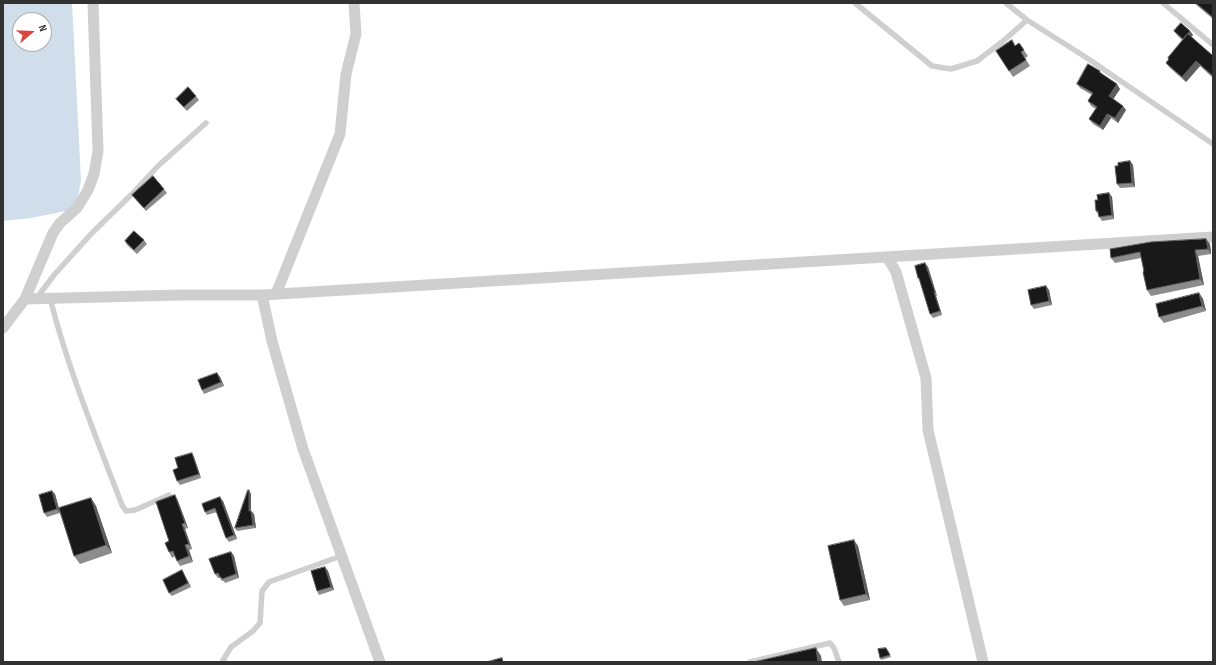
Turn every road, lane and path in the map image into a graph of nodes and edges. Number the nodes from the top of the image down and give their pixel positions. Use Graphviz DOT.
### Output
graph roads {
  1 [pos="93,3"];
  2 [pos="354,3"];
  3 [pos="856,3"];
  4 [pos="1006,3"];
  5 [pos="1163,3"];
  6 [pos="1027,20"];
  7 [pos="1213,45"];
  8 [pos="206,123"];
  9 [pos="1213,144"];
  10 [pos="1213,237"];
  11 [pos="887,257"];
  12 [pos="262,294"];
  13 [pos="276,294"];
  14 [pos="50,298"];
  15 [pos="25,299"];
  16 [pos="36,299"];
  17 [pos="3,328"];
  18 [pos="169,495"];
  19 [pos="341,556"];
  20 [pos="222,662"];
  21 [pos="380,662"];
  22 [pos="750,662"];
  23 [pos="839,662"];
  24 [pos="983,662"];
  1 -- 15 [label="street"];
  2 -- 13 [label="street"];
  3 -- 6 [label="lane"];
  4 -- 6 [label="lane"];
  5 -- 7 [label="lane"];
  6 -- 9 [label="lane"];
  8 -- 16 [label="lane"];
  10 -- 11 [label="street"];
  11 -- 13 [label="street"];
  11 -- 24 [label="street"];
  12 -- 13 [label="street"];
  12 -- 14 [label="street"];
  12 -- 19 [label="street"];
  14 -- 16 [label="street"];
  14 -- 18 [label="lane"];
  15 -- 16 [label="street"];
  15 -- 17 [label="street"];
  19 -- 20 [label="lane"];
  19 -- 21 [label="street"];
  22 -- 23 [label="lane"];
}
